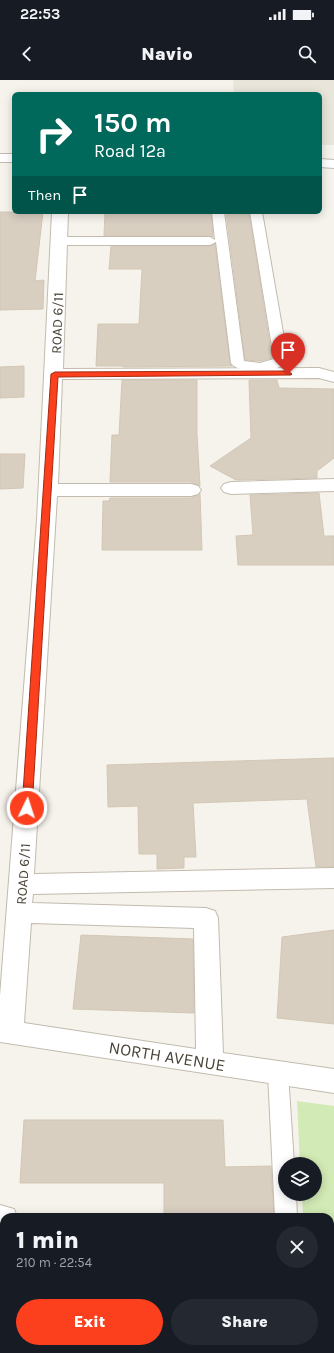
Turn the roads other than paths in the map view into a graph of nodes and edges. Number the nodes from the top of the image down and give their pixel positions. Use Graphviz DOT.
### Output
graph roads {
  1 [pos="0,145"];
  2 [pos="12,145"];
  3 [pos="322,151"];
  4 [pos="334,151"];
  5 [pos="0,158"];
  6 [pos="12,158"];
  7 [pos="322,163"];
  8 [pos="334,164"];
  9 [pos="60,214"];
  10 [pos="218,214"];
  11 [pos="256,214"];
  12 [pos="210,241"];
  13 [pos="60,242"];
  14 [pos="55,374"];
  15 [pos="334,377"];
  16 [pos="334,485"];
  17 [pos="231,488"];
  18 [pos="48,490"];
  19 [pos="191,490"];
  20 [pos="334,878"];
  21 [pos="22,884"];
  22 [pos="20,913"];
  23 [pos="5,1031"];
  24 [pos="210,1063"];
  25 [pos="278,1073"];
  26 [pos="334,1081"];
  27 [pos="286,1213"];
  1 -- 2 [label="street"];
  3 -- 4 [label="street"];
  5 -- 6 [label="street"];
  7 -- 8 [label="street"];
  9 -- 13 [label="street, ROAD 6/11"];
  10 -- 11 [label="lane"];
  12 -- 13 [label="lane"];
  13 -- 14 [label="street, ROAD 6/11"];
  14 -- 15 [label="street"];
  14 -- 18 [label="street, ROAD 6/11"];
  16 -- 17 [label="street"];
  18 -- 19 [label="street"];
  18 -- 21 [label="street, ROAD 6/11"];
  20 -- 21 [label="street"];
  21 -- 22 [label="street, ROAD 6/11"];
  22 -- 23 [label="street, ROAD 6/11"];
  22 -- 24 [label="street"];
  23 -- 24 [label="street, NORTH AVENUE"];
  24 -- 25 [label="street, NORTH AVENUE"];
  25 -- 26 [label="street, NORTH AVENUE"];
  25 -- 27 [label="lane"];
}
